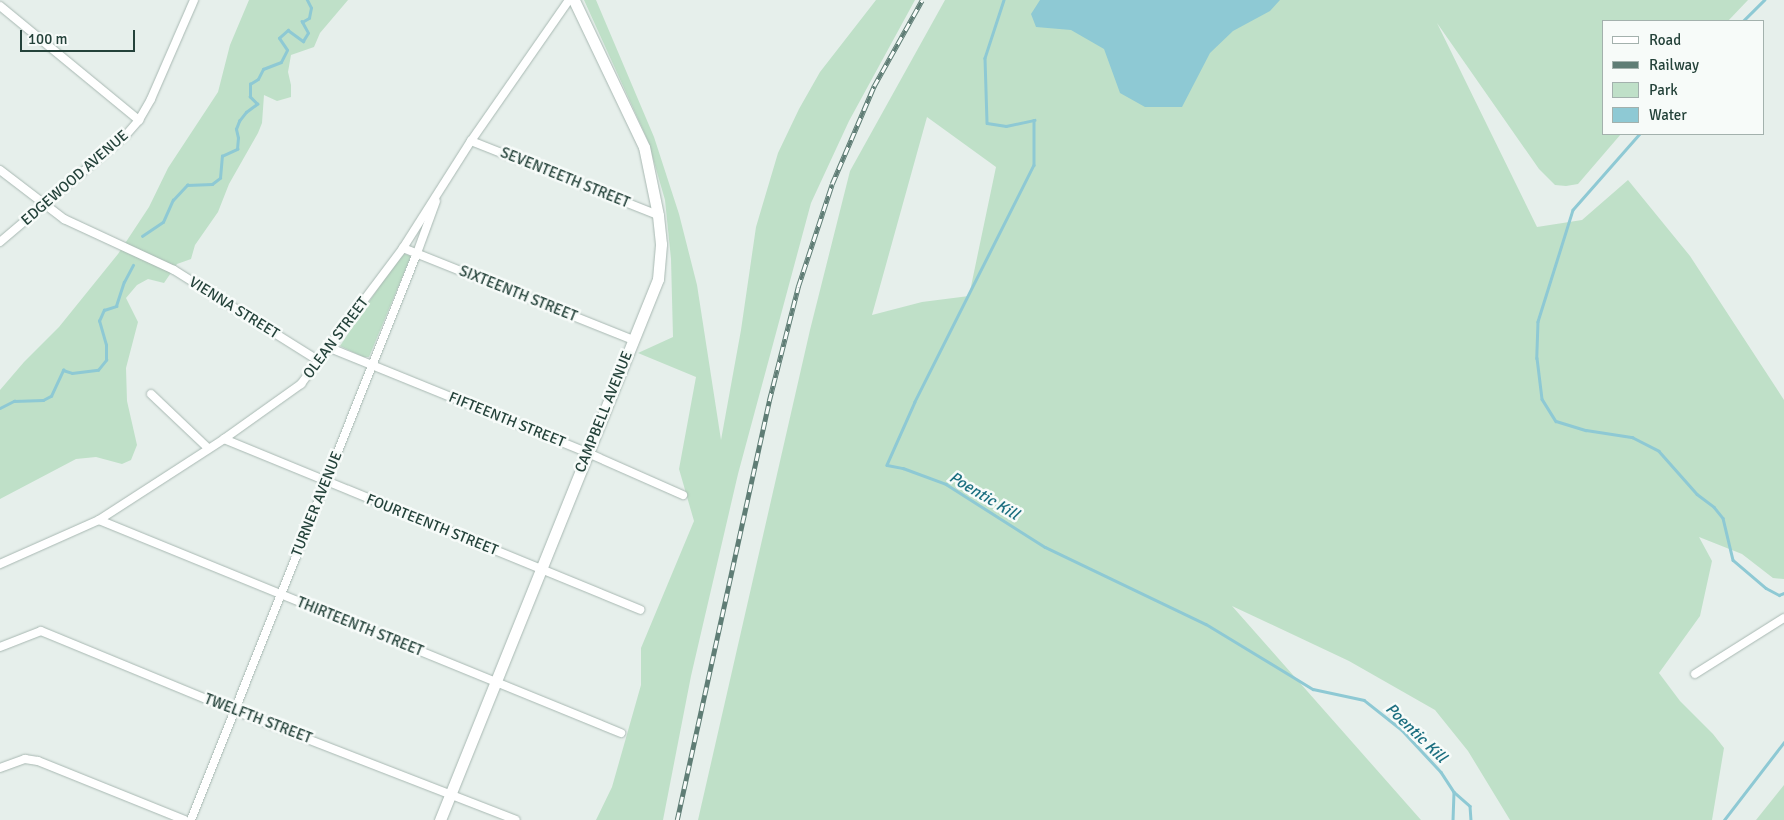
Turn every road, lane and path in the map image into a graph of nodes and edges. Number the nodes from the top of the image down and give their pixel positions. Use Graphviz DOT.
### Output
graph roads {
  1 [pos="569,0"];
  2 [pos="574,0"];
  3 [pos="192,1"];
  4 [pos="0,6"];
  5 [pos="139,120"];
  6 [pos="471,141"];
  7 [pos="0,170"];
  8 [pos="440,188"];
  9 [pos="44,205"];
  10 [pos="658,215"];
  11 [pos="0,242"];
  12 [pos="403,248"];
  13 [pos="417,253"];
  14 [pos="633,340"];
  15 [pos="330,348"];
  16 [pos="319,361"];
  17 [pos="372,367"];
  18 [pos="151,394"];
  19 [pos="224,439"];
  20 [pos="208,448"];
  21 [pos="588,452"];
  22 [pos="326,482"];
  23 [pos="683,495"];
  24 [pos="99,520"];
  25 [pos="0,564"];
  26 [pos="542,570"];
  27 [pos="280,594"];
  28 [pos="640,610"];
  29 [pos="1784,618"];
  30 [pos="0,646"];
  31 [pos="1694,674"];
  32 [pos="496,682"];
  33 [pos="235,711"];
  34 [pos="621,733"];
  35 [pos="0,768"];
  36 [pos="451,794"];
  37 [pos="185,820"];
  38 [pos="191,820"];
  39 [pos="440,820"];
  40 [pos="516,820"];
  1 -- 6 [label="street, OLEAN STREET"];
  2 -- 10 [label="street, CAMPBELL AVENUE"];
  3 -- 5 [label="street, EDGEWOOD AVENUE"];
  4 -- 5 [label="street"];
  5 -- 9 [label="street, EDGEWOOD AVENUE"];
  6 -- 8 [label="street, OLEAN STREET"];
  6 -- 10 [label="street, SEVENTEETH STREET"];
  7 -- 9 [label="street, VIENNA STREET"];
  8 -- 12 [label="street, OLEAN STREET"];
  8 -- 13 [label="street, TURNER AVENUE"];
  9 -- 11 [label="street, EDGEWOOD AVENUE"];
  9 -- 16 [label="street, VIENNA STREET"];
  10 -- 14 [label="street, CAMPBELL AVENUE"];
  12 -- 13 [label="street, SIXTEENTH STREET"];
  12 -- 15 [label="street, OLEAN STREET"];
  13 -- 14 [label="street, SIXTEENTH STREET"];
  13 -- 17 [label="street, TURNER AVENUE"];
  14 -- 21 [label="street, CAMPBELL AVENUE"];
  15 -- 16 [label="street, OLEAN STREET"];
  15 -- 17 [label="street, FIFTEENTH STREET"];
  16 -- 19 [label="street, OLEAN STREET"];
  17 -- 21 [label="street, FIFTEENTH STREET"];
  17 -- 22 [label="street, TURNER AVENUE"];
  18 -- 20 [label="street"];
  19 -- 20 [label="street, OLEAN STREET"];
  19 -- 22 [label="street, FOURTEENTH STREET"];
  20 -- 24 [label="street, OLEAN STREET"];
  21 -- 23 [label="street, FIFTEENTH STREET"];
  21 -- 26 [label="street, CAMPBELL AVENUE"];
  22 -- 26 [label="street, FOURTEENTH STREET"];
  22 -- 27 [label="street, TURNER AVENUE"];
  24 -- 25 [label="street, OLEAN STREET"];
  24 -- 27 [label="street, THIRTEENTH STREET"];
  26 -- 28 [label="street, FOURTEENTH STREET"];
  26 -- 32 [label="street, CAMPBELL AVENUE"];
  27 -- 32 [label="street, THIRTEENTH STREET"];
  27 -- 33 [label="street, TURNER AVENUE"];
  29 -- 31 [label="street"];
  30 -- 33 [label="street, TWELFTH STREET"];
  32 -- 34 [label="street, THIRTEENTH STREET"];
  32 -- 36 [label="street, CAMPBELL AVENUE"];
  33 -- 36 [label="street, TWELFTH STREET"];
  33 -- 38 [label="street, TURNER AVENUE"];
  35 -- 37 [label="street"];
  36 -- 39 [label="street, CAMPBELL AVENUE"];
  36 -- 40 [label="street, TWELFTH STREET"];
}
